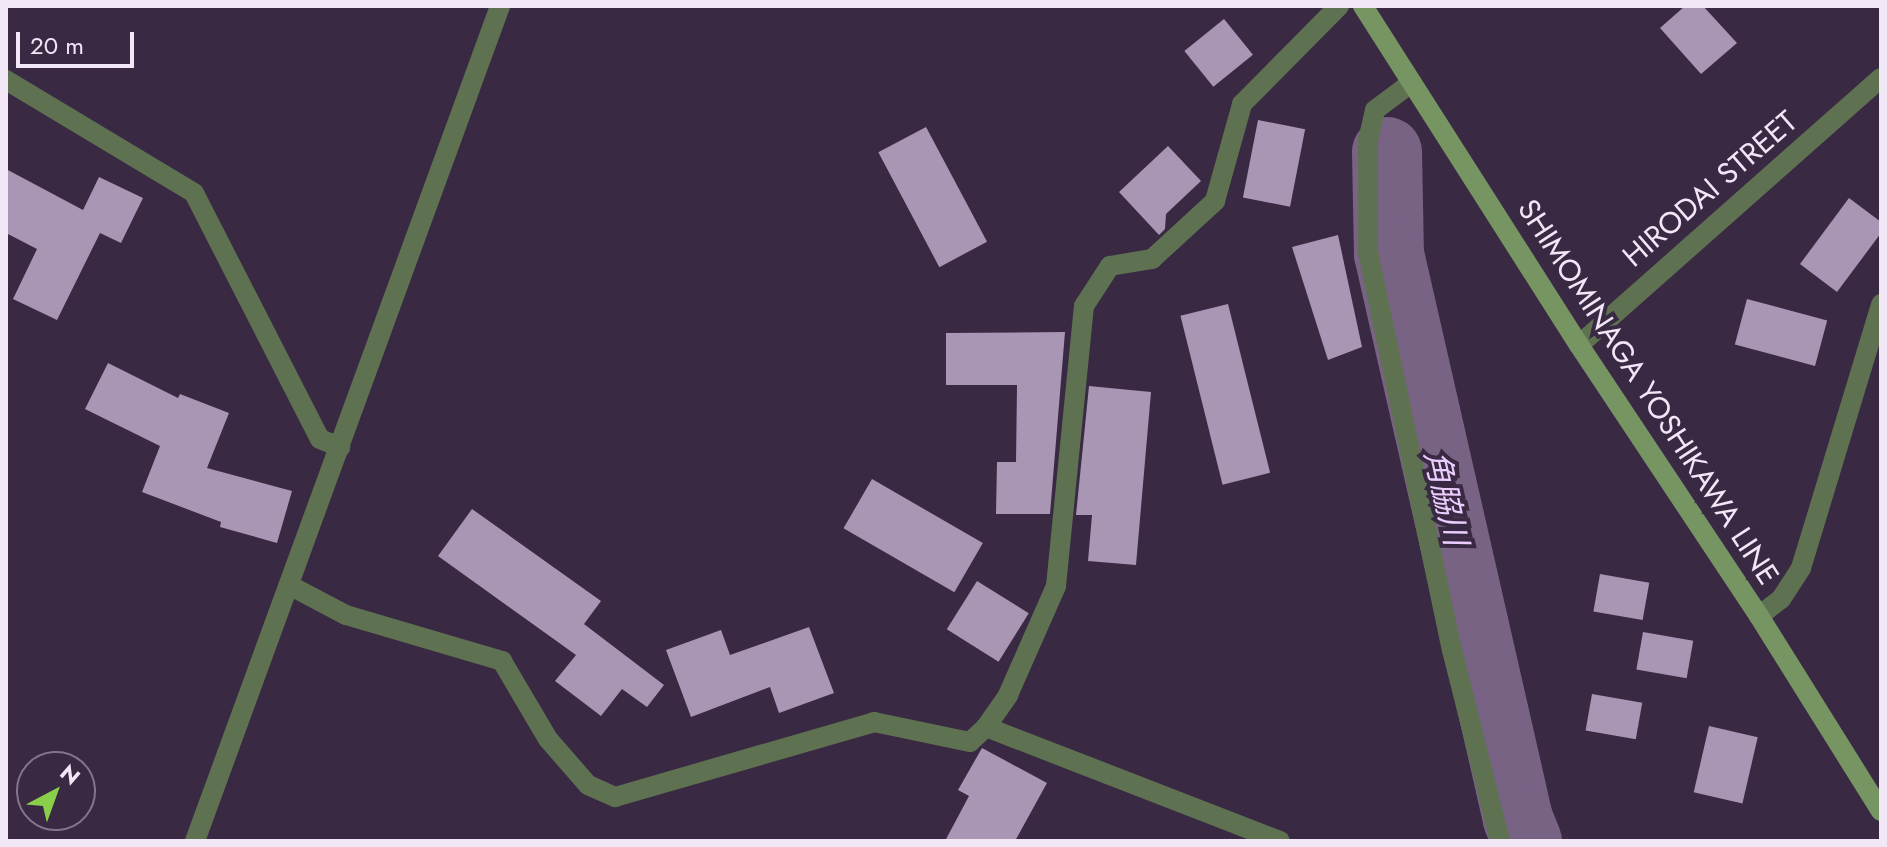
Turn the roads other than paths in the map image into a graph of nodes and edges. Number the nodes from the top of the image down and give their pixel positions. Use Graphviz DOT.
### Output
graph roads {
  1 [pos="500,6"];
  2 [pos="1339,6"];
  3 [pos="1363,6"];
  4 [pos="6,80"];
  5 [pos="1880,80"];
  6 [pos="1411,83"];
  7 [pos="1881,304"];
  8 [pos="1579,345"];
  9 [pos="340,447"];
  10 [pos="289,585"];
  11 [pos="1759,616"];
  12 [pos="986,727"];
  13 [pos="1881,811"];
  14 [pos="195,841"];
  15 [pos="1280,841"];
  16 [pos="1500,841"];
  1 -- 9 [label="street"];
  2 -- 12 [label="street"];
  3 -- 6 [label="main road, SHIMOMINAGA YOSHIKAWA LINE"];
  4 -- 9 [label="street"];
  5 -- 8 [label="street, HIRODAI STREET"];
  6 -- 8 [label="main road, SHIMOMINAGA YOSHIKAWA LINE"];
  6 -- 16 [label="street"];
  7 -- 11 [label="street"];
  8 -- 11 [label="main road, SHIMOMINAGA YOSHIKAWA LINE"];
  9 -- 10 [label="street"];
  10 -- 12 [label="street"];
  10 -- 14 [label="street"];
  11 -- 13 [label="main road, SHIMOMINAGA YOSHIKAWA LINE"];
  12 -- 15 [label="street"];
}
